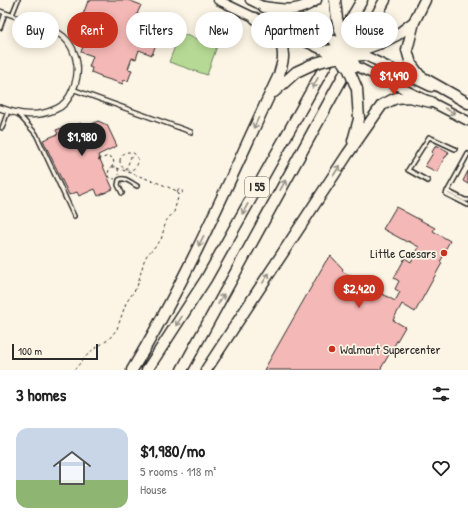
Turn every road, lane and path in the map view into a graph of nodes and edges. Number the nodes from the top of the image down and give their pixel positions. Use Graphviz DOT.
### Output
graph roads {
  1 [pos="18,0"];
  2 [pos="218,0"];
  3 [pos="250,0"];
  4 [pos="316,0"];
  5 [pos="335,0"];
  6 [pos="362,0"];
  7 [pos="384,0"];
  8 [pos="425,0"];
  9 [pos="264,7"];
  10 [pos="0,11"];
  11 [pos="13,12"];
  12 [pos="5,13"];
  13 [pos="12,15"];
  14 [pos="251,16"];
  15 [pos="414,22"];
  16 [pos="0,28"];
  17 [pos="59,34"];
  18 [pos="282,48"];
  19 [pos="319,48"];
  20 [pos="340,48"];
  21 [pos="323,50"];
  22 [pos="368,57"];
  23 [pos="355,66"];
  24 [pos="72,89"];
  25 [pos="267,100"];
  26 [pos="431,102"];
  27 [pos="468,104"];
  28 [pos="0,108"];
  29 [pos="8,111"];
  30 [pos="19,115"];
  31 [pos="468,121"];
  32 [pos="2,128"];
  33 [pos="191,132"];
  34 [pos="455,149"];
  35 [pos="132,153"];
  36 [pos="468,154"];
  37 [pos="347,155"];
  38 [pos="98,160"];
  39 [pos="112,168"];
  40 [pos="117,168"];
  41 [pos="126,170"];
  42 [pos="428,181"];
  43 [pos="138,186"];
  44 [pos="447,190"];
  45 [pos="177,191"];
  46 [pos="122,193"];
  47 [pos="179,194"];
  48 [pos="468,200"];
  49 [pos="468,206"];
  50 [pos="74,216"];
  51 [pos="74,370"];
  52 [pos="132,370"];
  53 [pos="147,370"];
  54 [pos="182,370"];
  55 [pos="206,370"];
  1 -- 11 [label="lane"];
  2 -- 14 [label="main road"];
  3 -- 9 [label="main road"];
  4 -- 9 [label="highway"];
  5 -- 20 [label="highway, bridge"];
  6 -- 53 [label="highway, I 55, one-way"];
  54 -- 7 [label="highway, I 55, one-way"];
  8 -- 15 [label="highway"];
  9 -- 20 [label="main road"];
  10 -- 12 [label="lane"];
  12 -- 13 [label="lane"];
  12 -- 16 [label="lane"];
  15 -- 20 [label="highway, bridge"];
  15 -- 27 [label="highway"];
  17 -- 24 [label="street"];
  18 -- 25 [label="highway"];
  19 -- 21 [label="main road"];
  20 -- 21 [label="highway, bridge"];
  20 -- 22 [label="highway, bridge"];
  20 -- 23 [label="highway, bridge"];
  20 -- 25 [label="highway, bridge"];
  20 -- 37 [label="highway, bridge"];
  22 -- 27 [label="main road"];
  23 -- 26 [label="main road, bridge"];
  24 -- 30 [label="street"];
  24 -- 33 [label="lane"];
  25 -- 52 [label="highway, one-way"];
  26 -- 31 [label="main road, one-way"];
  26 -- 37 [label="highway"];
  28 -- 29 [label="street"];
  29 -- 30 [label="street"];
  29 -- 32 [label="lane"];
  30 -- 50 [label="lane"];
  34 -- 42 [label="lane"];
  35 -- 41 [label="path"];
  35 -- 41 [label="path"];
  35 -- 41 [label="path"];
  36 -- 44 [label="lane"];
  55 -- 37 [label="highway, one-way"];
  38 -- 39 [label="path"];
  39 -- 40 [label="path"];
  39 -- 40 [label="path"];
  40 -- 41 [label="path"];
  41 -- 45 [label="path"];
  43 -- 46 [label="lane"];
  44 -- 48 [label="lane"];
  44 -- 49 [label="lane"];
  45 -- 47 [label="path"];
  45 -- 47 [label="path"];
  47 -- 51 [label="path"];
}
